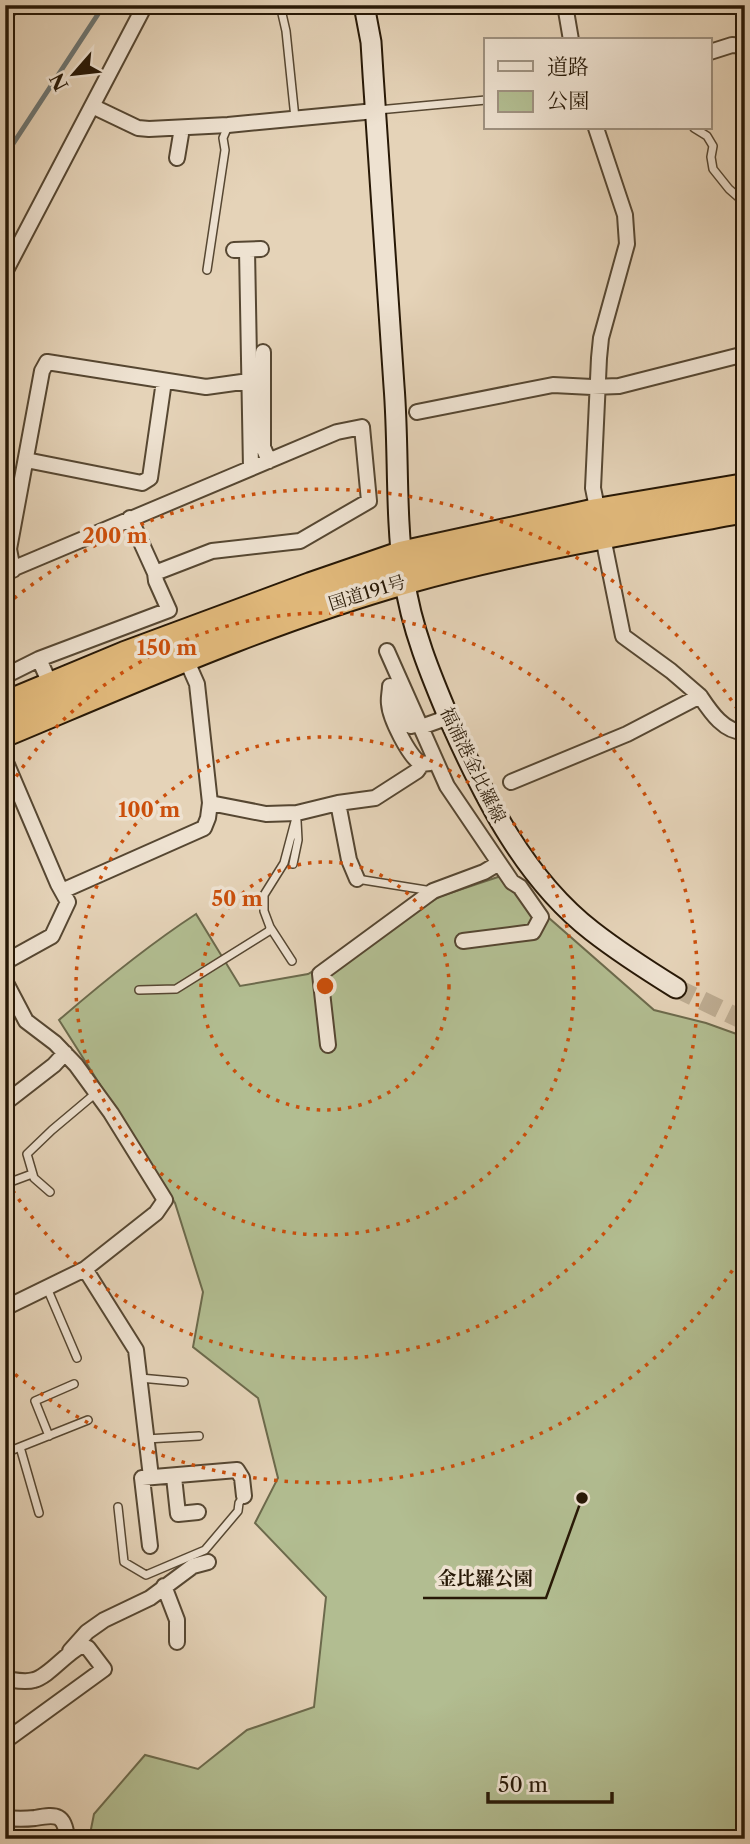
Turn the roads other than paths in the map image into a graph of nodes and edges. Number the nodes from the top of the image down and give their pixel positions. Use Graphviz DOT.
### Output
graph roads {
  1 [pos="10,5"];
  2 [pos="145,5"];
  3 [pos="280,5"];
  4 [pos="364,5"];
  5 [pos="565,5"];
  6 [pos="5,9"];
  7 [pos="572,38"];
  8 [pos="745,46"];
  9 [pos="712,51"];
  10 [pos="484,100"];
  11 [pos="92,106"];
  12 [pos="375,111"];
  13 [pos="295,119"];
  14 [pos="228,125"];
  15 [pos="183,128"];
  16 [pos="597,130"];
  17 [pos="697,130"];
  18 [pos="177,158"];
  19 [pos="745,203"];
  20 [pos="247,250"];
  21 [pos="207,270"];
  22 [pos="5,272"];
  23 [pos="263,352"];
  24 [pos="745,354"];
  25 [pos="249,381"];
  26 [pos="164,382"];
  27 [pos="597,387"];
  28 [pos="417,412"];
  29 [pos="26,460"];
  30 [pos="269,461"];
  31 [pos="251,468"];
  32 [pos="745,487"];
  33 [pos="745,509"];
  34 [pos="130,518"];
  35 [pos="599,524"];
  36 [pos="403,568"];
  37 [pos="9,571"];
  38 [pos="155,573"];
  39 [pos="39,659"];
  40 [pos="186,659"];
  41 [pos="5,676"];
  42 [pos="51,686"];
  43 [pos="390,686"];
  44 [pos="700,696"];
  45 [pos="5,705"];
  46 [pos="449,717"];
  47 [pos="420,726"];
  48 [pos="745,732"];
  49 [pos="5,733"];
  50 [pos="5,760"];
  51 [pos="429,763"];
  52 [pos="512,782"];
  53 [pos="210,803"];
  54 [pos="338,803"];
  55 [pos="297,813"];
  56 [pos="499,863"];
  57 [pos="293,864"];
  58 [pos="357,879"];
  59 [pos="62,891"];
  60 [pos="433,891"];
  61 [pos="270,927"];
  62 [pos="463,941"];
  63 [pos="292,961"];
  64 [pos="5,962"];
  65 [pos="5,981"];
  66 [pos="676,988"];
  67 [pos="139,990"];
  68 [pos="328,1045"];
  69 [pos="65,1053"];
  70 [pos="96,1093"];
  71 [pos="5,1103"];
  72 [pos="32,1174"];
  73 [pos="5,1184"];
  74 [pos="50,1192"];
  75 [pos="85,1269"];
  76 [pos="47,1288"];
  77 [pos="5,1308"];
  78 [pos="77,1358"];
  79 [pos="140,1378"];
  80 [pos="184,1382"];
  81 [pos="75,1384"];
  82 [pos="88,1420"];
  83 [pos="49,1436"];
  84 [pos="199,1436"];
  85 [pos="146,1439"];
  86 [pos="20,1447"];
  87 [pos="5,1453"];
  88 [pos="151,1477"];
  89 [pos="174,1477"];
  90 [pos="244,1496"];
  91 [pos="118,1507"];
  92 [pos="198,1512"];
  93 [pos="39,1513"];
  94 [pos="150,1546"];
  95 [pos="205,1557"];
  96 [pos="164,1586"];
  97 [pos="177,1642"];
  98 [pos="69,1652"];
  99 [pos="5,1679"];
  100 [pos="5,1741"];
  101 [pos="5,1818"];
  102 [pos="67,1839"];
  1 -- 6 [label="street"];
  2 -- 11 [label="street"];
  3 -- 13 [label="lane"];
  4 -- 12 [label="street, 福浦港金比羅線"];
  5 -- 7 [label="street"];
  8 -- 9 [label="street"];
  10 -- 12 [label="lane"];
  11 -- 15 [label="street"];
  11 -- 22 [label="street"];
  12 -- 13 [label="street"];
  12 -- 36 [label="street, 福浦港金比羅線"];
  13 -- 14 [label="street"];
  14 -- 15 [label="street"];
  14 -- 21 [label="lane"];
  15 -- 18 [label="street"];
  16 -- 27 [label="street"];
  17 -- 19 [label="lane"];
  20 -- 25 [label="street"];
  23 -- 30 [label="street"];
  24 -- 27 [label="street"];
  25 -- 26 [label="street"];
  25 -- 31 [label="street"];
  26 -- 29 [label="street"];
  26 -- 29 [label="street"];
  27 -- 28 [label="street"];
  27 -- 35 [label="street"];
  29 -- 37 [label="street"];
  30 -- 31 [label="street"];
  30 -- 38 [label="street"];
  31 -- 34 [label="street"];
  32 -- 35 [label="highway, 国道191号"];
  33 -- 35 [label="highway, 国道191号"];
  34 -- 37 [label="street"];
  34 -- 38 [label="street"];
  35 -- 36 [label="highway, 国道191号"];
  35 -- 44 [label="street"];
  36 -- 40 [label="highway, 国道191号"];
  36 -- 42 [label="highway, 国道191号"];
  36 -- 46 [label="street, 福浦港金比羅線"];
  38 -- 39 [label="street"];
  39 -- 41 [label="street"];
  39 -- 42 [label="street"];
  40 -- 49 [label="highway, 国道191号"];
  40 -- 53 [label="street"];
  42 -- 45 [label="highway, 国道191号"];
  43 -- 47 [label="street"];
  43 -- 47 [label="street"];
  43 -- 51 [label="street"];
  44 -- 48 [label="street"];
  44 -- 52 [label="street"];
  46 -- 47 [label="street"];
  46 -- 66 [label="street, 福浦港金比羅線"];
  47 -- 51 [label="street"];
  50 -- 59 [label="street"];
  51 -- 54 [label="street"];
  51 -- 56 [label="street"];
  53 -- 55 [label="street"];
  53 -- 59 [label="street"];
  54 -- 55 [label="street"];
  54 -- 58 [label="street"];
  55 -- 57 [label="lane"];
  55 -- 61 [label="lane"];
  56 -- 60 [label="street"];
  56 -- 62 [label="street"];
  58 -- 60 [label="lane"];
  59 -- 64 [label="street"];
  60 -- 68 [label="street"];
  61 -- 63 [label="lane"];
  61 -- 67 [label="lane"];
  65 -- 69 [label="street"];
  69 -- 70 [label="street"];
  69 -- 71 [label="street"];
  70 -- 72 [label="lane"];
  70 -- 75 [label="street"];
  72 -- 73 [label="lane"];
  72 -- 74 [label="lane"];
  75 -- 76 [label="street"];
  75 -- 79 [label="street"];
  76 -- 77 [label="street"];
  76 -- 78 [label="lane"];
  79 -- 80 [label="lane"];
  79 -- 85 [label="street"];
  81 -- 83 [label="lane"];
  82 -- 83 [label="lane"];
  83 -- 86 [label="lane"];
  84 -- 85 [label="lane"];
  85 -- 88 [label="street"];
  86 -- 87 [label="lane"];
  86 -- 93 [label="lane"];
  88 -- 89 [label="street"];
  88 -- 94 [label="street"];
  89 -- 90 [label="street"];
  89 -- 92 [label="street"];
  90 -- 95 [label="lane"];
  91 -- 95 [label="lane"];
  95 -- 96 [label="street"];
  96 -- 97 [label="street"];
  96 -- 98 [label="street"];
  98 -- 99 [label="street"];
  98 -- 100 [label="street"];
  101 -- 102 [label="street"];
}
